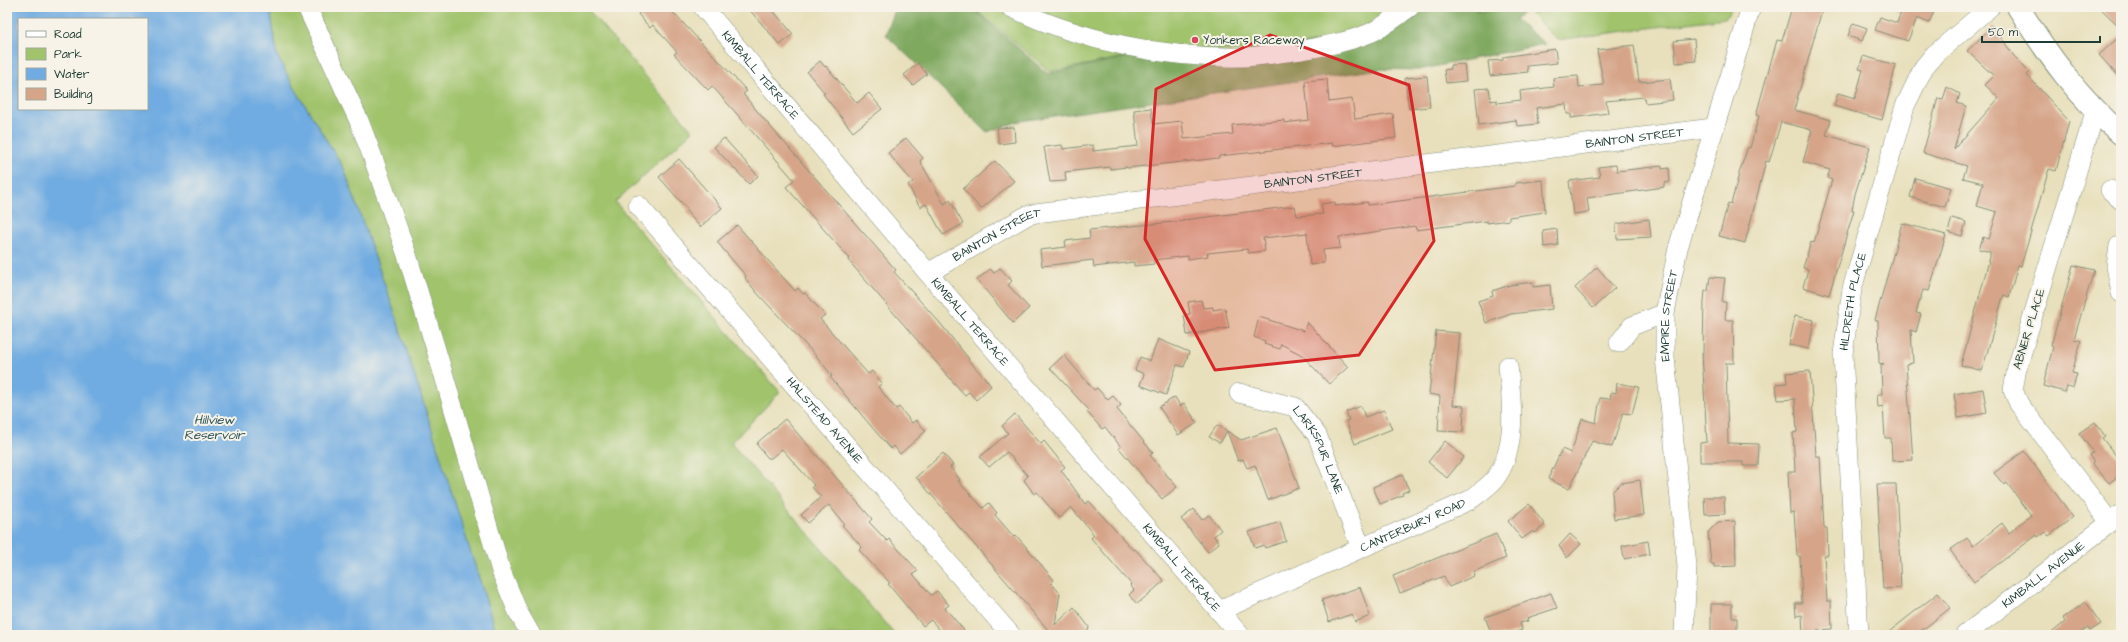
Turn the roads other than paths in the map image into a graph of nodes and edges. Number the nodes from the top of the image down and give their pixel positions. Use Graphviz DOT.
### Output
graph roads {
  1 [pos="308,7"];
  2 [pos="703,7"];
  3 [pos="1010,7"];
  4 [pos="1410,7"];
  5 [pos="1751,7"];
  6 [pos="1990,7"];
  7 [pos="2018,7"];
  8 [pos="2095,112"];
  9 [pos="1713,128"];
  10 [pos="2121,134"];
  11 [pos="638,205"];
  12 [pos="2119,246"];
  13 [pos="928,273"];
  14 [pos="2121,293"];
  15 [pos="1665,313"];
  16 [pos="1619,343"];
  17 [pos="1508,366"];
  18 [pos="1239,393"];
  19 [pos="2116,518"];
  20 [pos="1361,548"];
  21 [pos="1219,611"];
  22 [pos="531,635"];
  23 [pos="1011,635"];
  24 [pos="1240,635"];
  25 [pos="1684,635"];
  26 [pos="1859,635"];
  27 [pos="1964,635"];
  1 -- 22 [label="street"];
  2 -- 13 [label="street, KIMBALL TERRACE"];
  3 -- 4 [label="street"];
  5 -- 9 [label="street, EMPIRE STREET"];
  6 -- 26 [label="street, HILDRETH PLACE"];
  7 -- 8 [label="main road"];
  8 -- 10 [label="main road"];
  8 -- 19 [label="street, ABNER PLACE"];
  9 -- 13 [label="street, BAINTON STREET"];
  9 -- 15 [label="street, EMPIRE STREET"];
  11 -- 23 [label="street, HALSTEAD AVENUE"];
  12 -- 14 [label="street"];
  13 -- 21 [label="street, KIMBALL TERRACE"];
  15 -- 16 [label="street"];
  15 -- 25 [label="street, EMPIRE STREET"];
  17 -- 20 [label="street, CANTERBURY ROAD"];
  18 -- 20 [label="street, LARKSPUR LANE"];
  19 -- 27 [label="street, KIMBALL AVENUE"];
  20 -- 21 [label="street, CANTERBURY ROAD"];
  21 -- 24 [label="street, KIMBALL TERRACE"];
}
